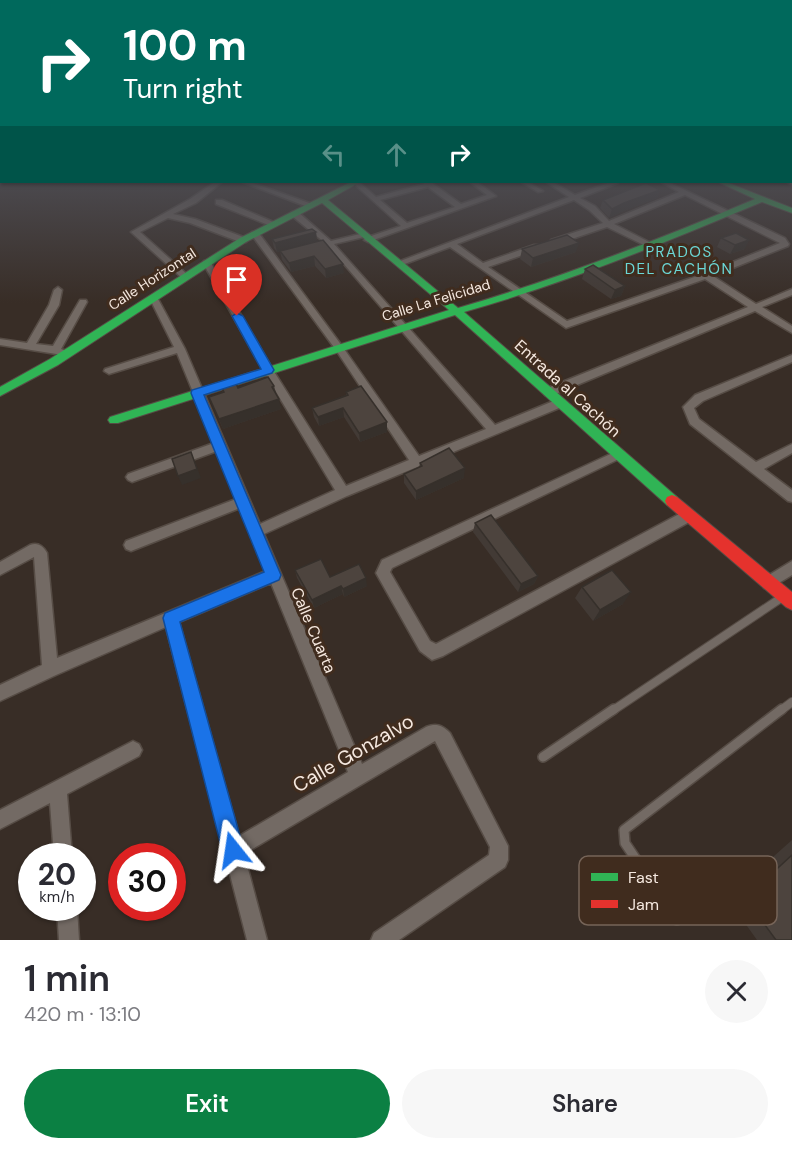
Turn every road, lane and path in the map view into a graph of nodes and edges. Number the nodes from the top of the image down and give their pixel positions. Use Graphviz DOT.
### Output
graph roads {
  1 [pos="166,215"];
  2 [pos="251,215"];
  3 [pos="293,215"];
  4 [pos="296,215"];
  5 [pos="334,215"];
  6 [pos="394,215"];
  7 [pos="438,215"];
  8 [pos="527,215"];
  9 [pos="599,215"];
  10 [pos="630,215"];
  11 [pos="723,215"];
  12 [pos="731,215"];
  13 [pos="274,224"];
  14 [pos="608,224"];
  15 [pos="407,226"];
  16 [pos="249,237"];
  17 [pos="365,238"];
  18 [pos="329,244"];
  19 [pos="451,244"];
  20 [pos="650,246"];
  21 [pos="318,247"];
  22 [pos="284,255"];
  23 [pos="272,258"];
  24 [pos="207,262"];
  25 [pos="399,263"];
  26 [pos="482,266"];
  27 [pos="185,276"];
  28 [pos="706,276"];
  29 [pos="58,290"];
  30 [pos="792,292"];
  31 [pos="520,293"];
  32 [pos="154,299"];
  33 [pos="83,302"];
  34 [pos="756,308"];
  35 [pos="456,311"];
  36 [pos="402,327"];
  37 [pos="792,330"];
  38 [pos="0,342"];
  39 [pos="30,346"];
  40 [pos="339,348"];
  41 [pos="180,350"];
  42 [pos="60,352"];
  43 [pos="792,358"];
  44 [pos="268,370"];
  45 [pos="109,371"];
  46 [pos="0,392"];
  47 [pos="549,392"];
  48 [pos="197,393"];
  49 [pos="560,403"];
  50 [pos="114,420"];
  51 [pos="492,430"];
  52 [pos="219,446"];
  53 [pos="792,448"];
  54 [pos="617,455"];
  55 [pos="417,462"];
  56 [pos="756,468"];
  57 [pos="132,477"];
  58 [pos="343,492"];
  59 [pos="792,496"];
  60 [pos="243,502"];
  61 [pos="688,516"];
  62 [pos="255,532"];
  63 [pos="131,545"];
  64 [pos="792,567"];
  65 [pos="0,569"];
  66 [pos="273,575"];
  67 [pos="769,583"];
  68 [pos="788,599"];
  69 [pos="171,618"];
  70 [pos="50,669"];
  71 [pos="0,693"];
  72 [pos="792,702"];
  73 [pos="133,750"];
  74 [pos="543,757"];
  75 [pos="358,776"];
  76 [pos="58,789"];
  77 [pos="0,820"];
  78 [pos="62,843"];
  79 [pos="233,850"];
  80 [pos="634,856"];
  81 [pos="68,921"];
  82 [pos="69,940"];
  83 [pos="256,940"];
  84 [pos="381,940"];
  1 -- 16 [label="street"];
  1 -- 27 [label="street"];
  2 -- 13 [label="street"];
  3 -- 13 [label="street, Calle Horizontal"];
  4 -- 18 [label="street"];
  5 -- 17 [label="street, Entrada al Cachón"];
  6 -- 15 [label="street"];
  7 -- 15 [label="street"];
  8 -- 19 [label="street"];
  9 -- 14 [label="street"];
  10 -- 14 [label="street"];
  11 -- 20 [label="street, Calle La Felicidad"];
  12 -- 28 [label="street"];
  13 -- 16 [label="street, Calle Horizontal"];
  14 -- 20 [label="street"];
  14 -- 26 [label="street"];
  15 -- 17 [label="street"];
  16 -- 23 [label="street"];
  16 -- 24 [label="street, Calle Horizontal"];
  17 -- 18 [label="street"];
  17 -- 25 [label="street, Entrada al Cachón"];
  18 -- 21 [label="street"];
  18 -- 36 [label="street"];
  19 -- 25 [label="street"];
  19 -- 26 [label="street"];
  20 -- 31 [label="street, Calle La Felicidad"];
  22 -- 23 [label="street"];
  23 -- 40 [label="street"];
  24 -- 27 [label="street, Calle Horizontal"];
  24 -- 44 [label="street"];
  25 -- 35 [label="street, Entrada al Cachón"];
  26 -- 31 [label="street"];
  27 -- 32 [label="street, Calle Horizontal"];
  28 -- 31 [label="street"];
  28 -- 34 [label="street"];
  29 -- 39 [label="street"];
  30 -- 34 [label="street"];
  31 -- 35 [label="street, Calle La Felicidad"];
  32 -- 41 [label="street, Calle Cuarta"];
  32 -- 42 [label="street, Calle Horizontal"];
  33 -- 42 [label="street"];
  34 -- 37 [label="street"];
  34 -- 47 [label="street"];
  35 -- 36 [label="street, Calle La Felicidad"];
  35 -- 47 [label="street, Entrada al Cachón"];
  36 -- 40 [label="street, Calle La Felicidad"];
  36 -- 51 [label="street"];
  38 -- 39 [label="street"];
  39 -- 42 [label="street"];
  40 -- 44 [label="street, Calle La Felicidad"];
  40 -- 55 [label="street"];
  41 -- 45 [label="street"];
  41 -- 48 [label="street, Calle Cuarta"];
  42 -- 46 [label="street, Calle Horizontal"];
  43 -- 56 [label="street"];
  44 -- 48 [label="street, Calle La Felicidad"];
  44 -- 58 [label="street"];
  47 -- 49 [label="street, Entrada al Cachón"];
  48 -- 50 [label="street, Calle La Felicidad"];
  48 -- 52 [label="street, Calle Cuarta"];
  49 -- 51 [label="street"];
  49 -- 54 [label="street, Entrada al Cachón"];
  51 -- 55 [label="street"];
  52 -- 57 [label="street"];
  52 -- 60 [label="street, Calle Cuarta"];
  53 -- 56 [label="street"];
  54 -- 61 [label="street, Entrada al Cachón"];
  54 -- 61 [label="street"];
  55 -- 58 [label="street"];
  56 -- 59 [label="street"];
  58 -- 62 [label="street"];
  60 -- 62 [label="street, Calle Cuarta"];
  60 -- 63 [label="street"];
  61 -- 67 [label="street, Entrada al Cachón"];
  62 -- 66 [label="street, Calle Cuarta"];
  64 -- 67 [label="street"];
  65 -- 70 [label="street"];
  66 -- 69 [label="street"];
  66 -- 75 [label="street, Calle Cuarta"];
  67 -- 68 [label="street, Entrada al Cachón"];
  68 -- 74 [label="lane"];
  69 -- 70 [label="street"];
  69 -- 79 [label="street"];
  70 -- 71 [label="street"];
  72 -- 80 [label="lane"];
  73 -- 76 [label="street"];
  75 -- 79 [label="street, Calle Gonzalvo"];
  75 -- 84 [label="street, Calle Gonzalvo"];
  76 -- 77 [label="street"];
  76 -- 78 [label="street"];
  79 -- 83 [label="street"];
  81 -- 82 [label="street"];
}
